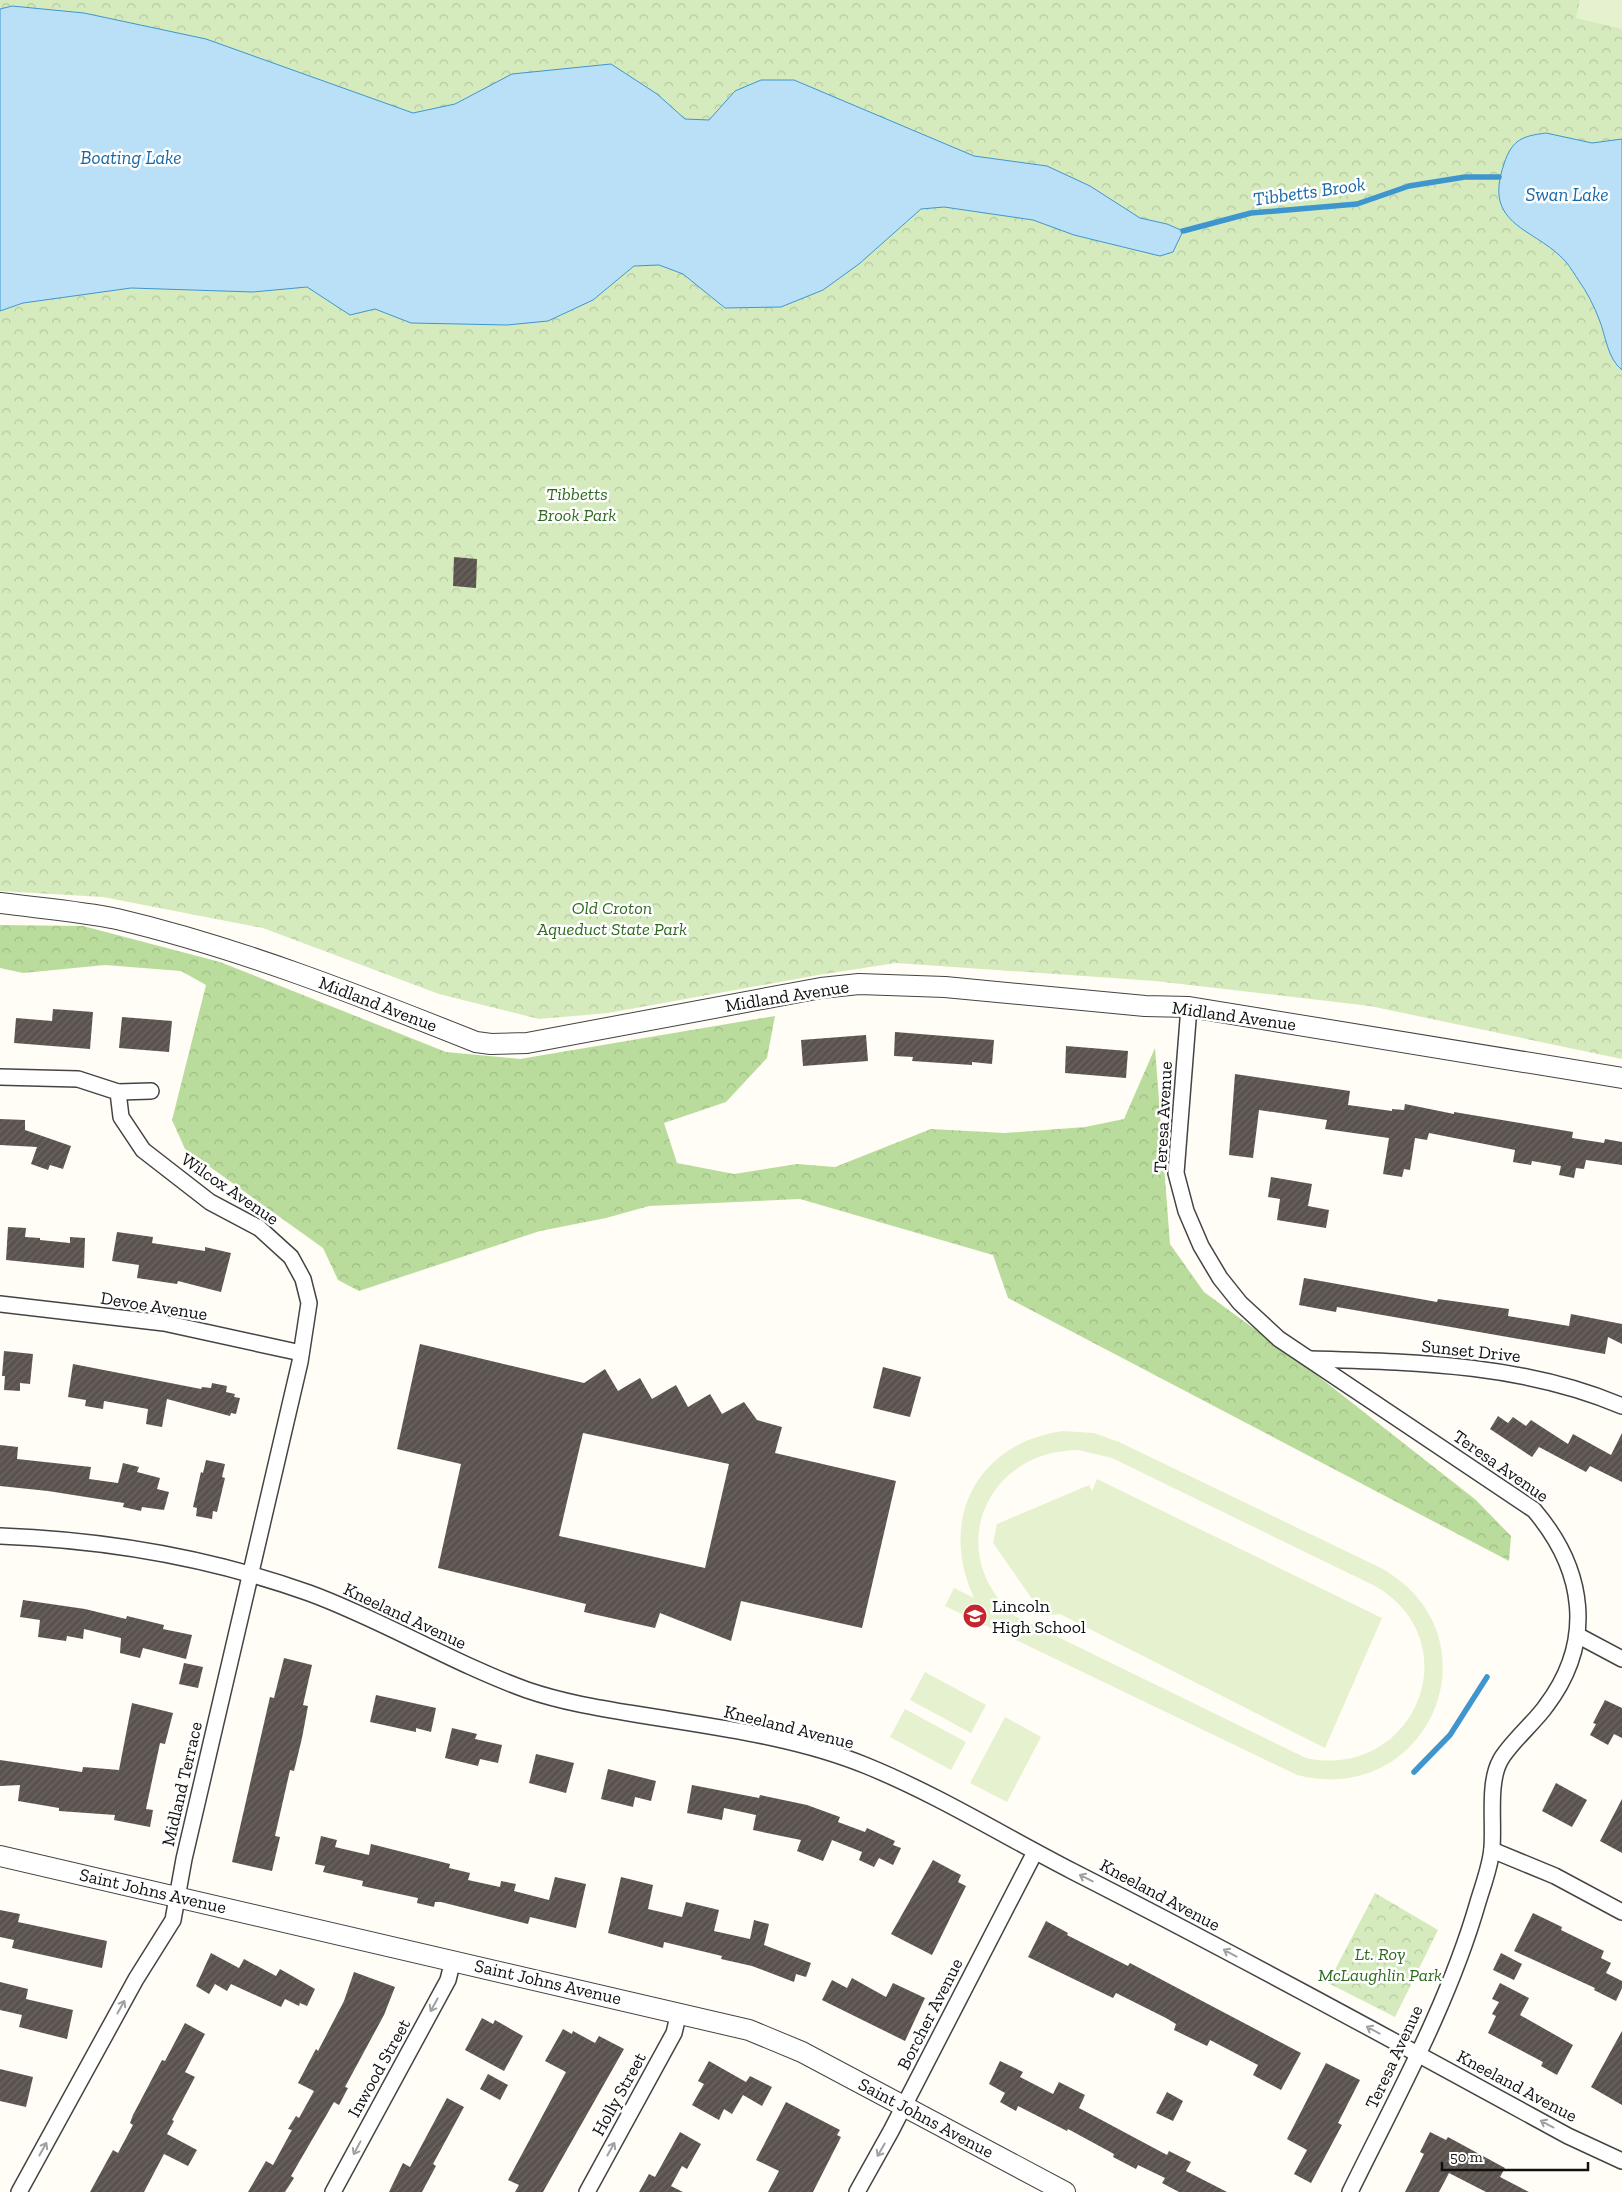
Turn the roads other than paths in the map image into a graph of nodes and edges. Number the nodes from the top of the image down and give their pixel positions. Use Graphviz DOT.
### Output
graph roads {
  1 [pos="0,903"];
  2 [pos="1189,1007"];
  3 [pos="0,1077"];
  4 [pos="1622,1078"];
  5 [pos="151,1091"];
  6 [pos="118,1092"];
  7 [pos="0,1304"];
  8 [pos="302,1353"];
  9 [pos="1310,1359"];
  10 [pos="1622,1406"];
  11 [pos="0,1536"];
  12 [pos="250,1574"];
  13 [pos="1577,1635"];
  14 [pos="1622,1659"];
  15 [pos="1492,1850"];
  16 [pos="1035,1852"];
  17 [pos="0,1856"];
  18 [pos="177,1896"];
  19 [pos="1622,1912"];
  20 [pos="452,1960"];
  21 [pos="679,2012"];
  22 [pos="1417,2054"];
  23 [pos="904,2107"];
  24 [pos="1622,2161"];
  25 [pos="19,2192"];
  26 [pos="333,2192"];
  27 [pos="587,2192"];
  28 [pos="857,2192"];
  29 [pos="1064,2192"];
  30 [pos="1350,2192"];
  1 -- 2 [label="street, Midland Avenue"];
  2 -- 4 [label="street, Midland Avenue"];
  2 -- 9 [label="street, Teresa Avenue"];
  3 -- 6 [label="street"];
  5 -- 6 [label="street"];
  6 -- 8 [label="street, Wilcox Avenue"];
  7 -- 8 [label="street, Devoe Avenue"];
  8 -- 12 [label="street, Midland Terrace"];
  9 -- 10 [label="street, Sunset Drive"];
  9 -- 13 [label="street, Teresa Avenue"];
  11 -- 12 [label="street, Kneeland Avenue"];
  12 -- 16 [label="street, Kneeland Avenue"];
  12 -- 18 [label="street, Midland Terrace"];
  13 -- 14 [label="street"];
  13 -- 15 [label="street, Teresa Avenue"];
  15 -- 19 [label="street"];
  15 -- 22 [label="street, Teresa Avenue"];
  22 -- 16 [label="street, Kneeland Avenue, one-way"];
  16 -- 23 [label="street, Borcher Avenue"];
  17 -- 18 [label="street, Saint Johns Avenue"];
  18 -- 20 [label="street, Saint Johns Avenue"];
  25 -- 18 [label="street, Midland Terrace, one-way"];
  20 -- 21 [label="street, Saint Johns Avenue"];
  20 -- 26 [label="street, Inwood Street, one-way"];
  21 -- 23 [label="street, Saint Johns Avenue"];
  27 -- 21 [label="street, Holly Street, one-way"];
  24 -- 22 [label="street, Kneeland Avenue, one-way"];
  22 -- 30 [label="street, Teresa Avenue"];
  23 -- 28 [label="street, Borcher Avenue, one-way"];
  23 -- 29 [label="street, Saint Johns Avenue"];
}
